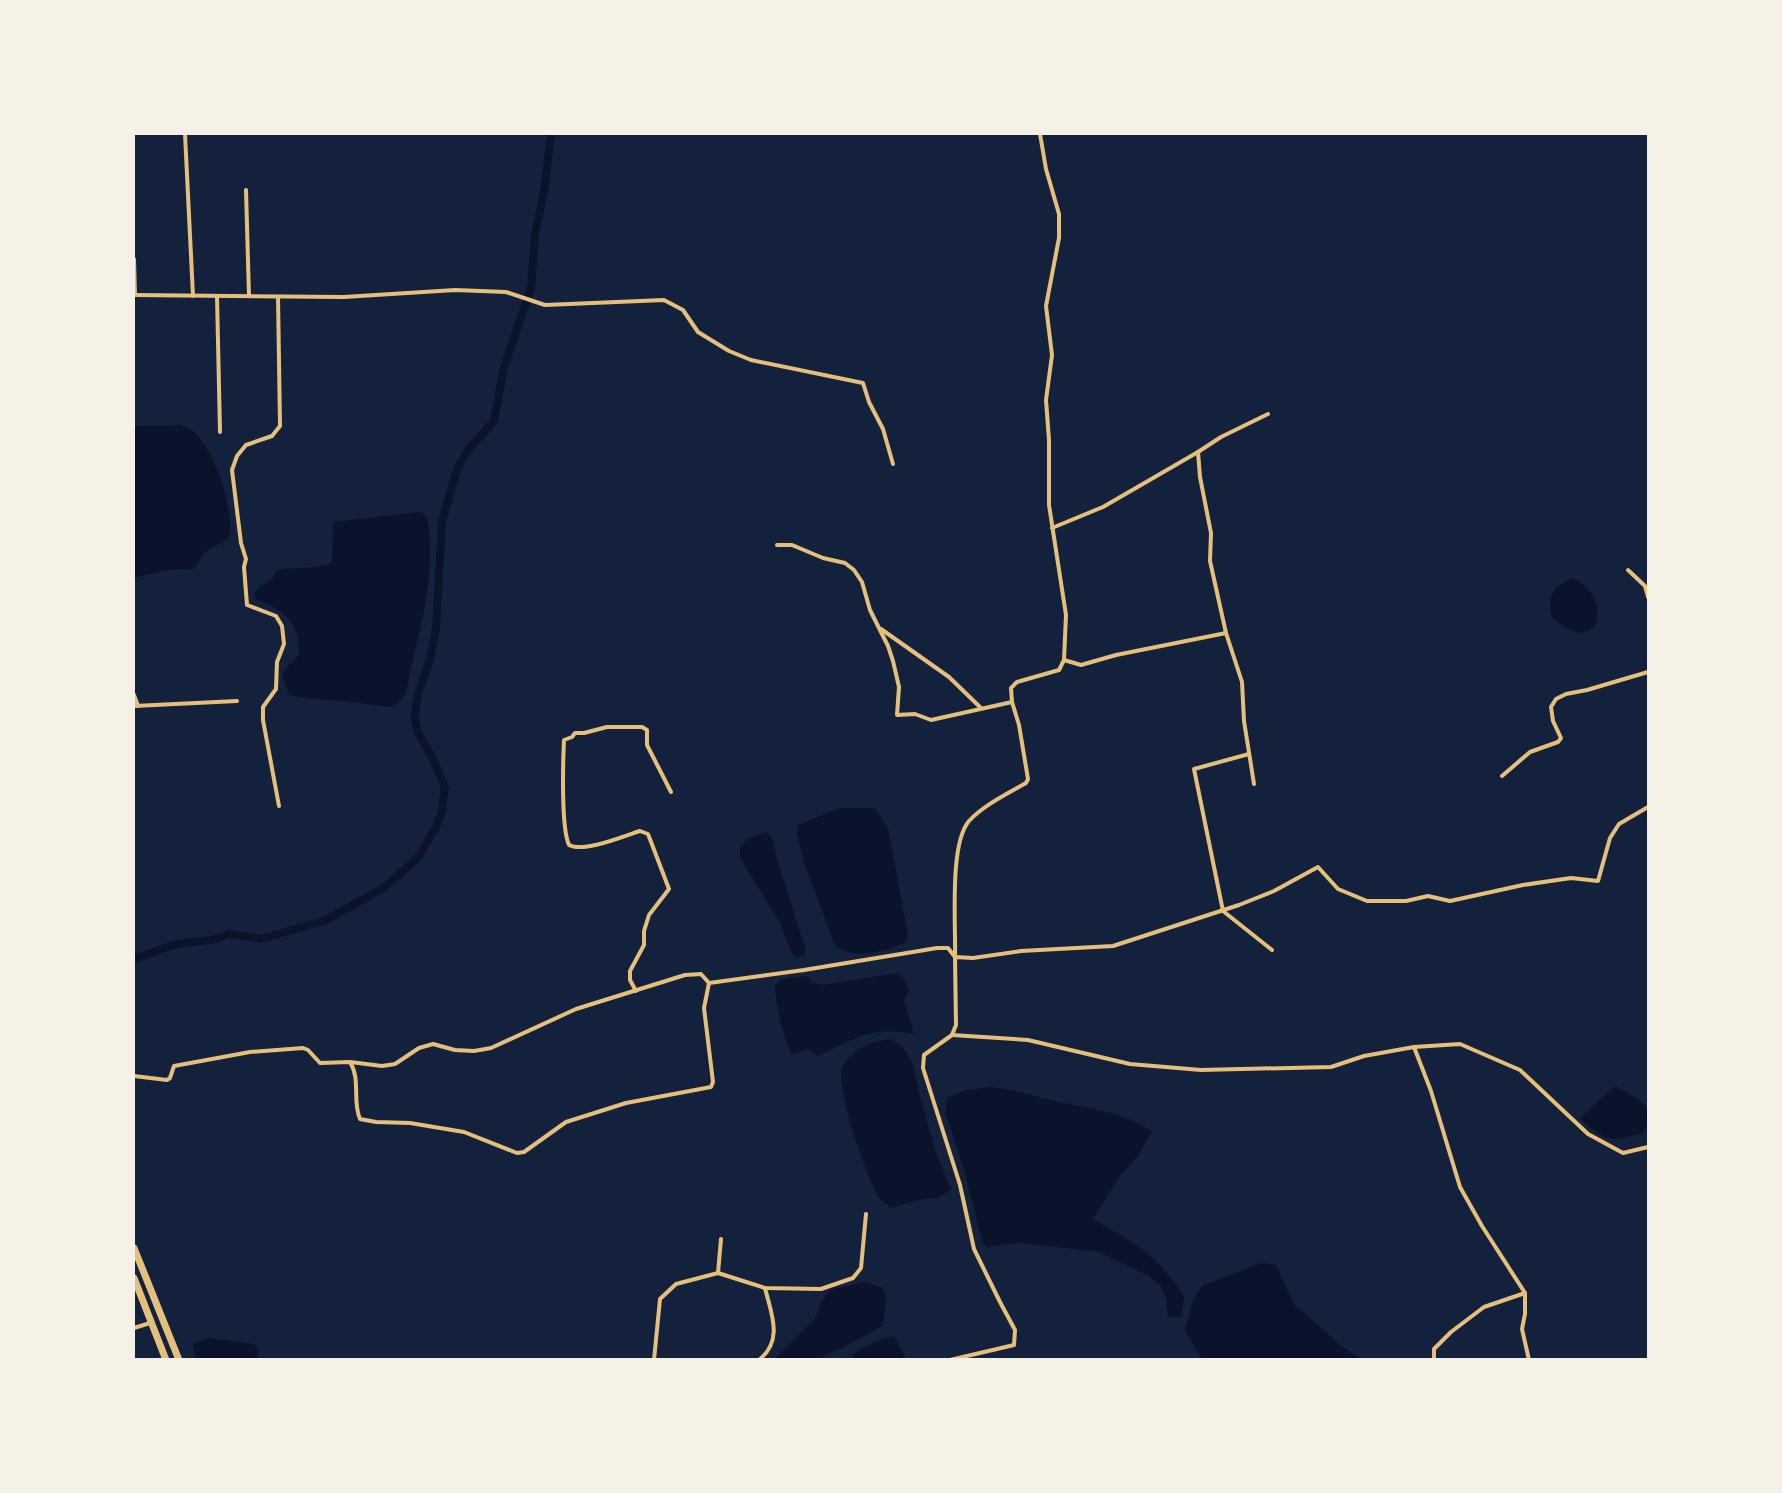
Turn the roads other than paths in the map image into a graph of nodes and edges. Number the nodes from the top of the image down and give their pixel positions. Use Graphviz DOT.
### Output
graph roads {
  1 [pos="185,134"];
  2 [pos="1040,134"];
  3 [pos="246,190"];
  4 [pos="134,260"];
  5 [pos="134,296"];
  6 [pos="193,296"];
  7 [pos="217,296"];
  8 [pos="249,296"];
  9 [pos="278,297"];
  10 [pos="1268,414"];
  11 [pos="220,432"];
  12 [pos="1198,452"];
  13 [pos="893,464"];
  14 [pos="1052,528"];
  15 [pos="777,545"];
  16 [pos="1628,570"];
  17 [pos="1648,597"];
  18 [pos="879,628"];
  19 [pos="1226,633"];
  20 [pos="1064,660"];
  21 [pos="1648,672"];
  22 [pos="134,695"];
  23 [pos="237,701"];
  24 [pos="1012,702"];
  25 [pos="136,706"];
  26 [pos="981,708"];
  27 [pos="1249,754"];
  28 [pos="1502,776"];
  29 [pos="1254,784"];
  30 [pos="671,792"];
  31 [pos="279,806"];
  32 [pos="1648,807"];
  33 [pos="1223,910"];
  34 [pos="1272,950"];
  35 [pos="955,957"];
  36 [pos="709,983"];
  37 [pos="636,991"];
  38 [pos="952,1035"];
  39 [pos="1413,1047"];
  40 [pos="350,1062"];
  41 [pos="134,1076"];
  42 [pos="1648,1147"];
  43 [pos="866,1214"];
  44 [pos="721,1239"];
  45 [pos="134,1248"];
  46 [pos="718,1273"];
  47 [pos="146,1276"];
  48 [pos="134,1279"];
  49 [pos="765,1287"];
  50 [pos="1526,1293"];
  51 [pos="151,1323"];
  52 [pos="134,1328"];
  53 [pos="166,1359"];
  54 [pos="179,1359"];
  55 [pos="654,1359"];
  56 [pos="759,1359"];
  57 [pos="950,1359"];
  58 [pos="1434,1359"];
  59 [pos="1529,1359"];
  1 -- 6 [label="street"];
  2 -- 14 [label="street"];
  3 -- 8 [label="street"];
  4 -- 5 [label="street"];
  5 -- 6 [label="street"];
  6 -- 7 [label="street"];
  7 -- 8 [label="street"];
  7 -- 11 [label="street"];
  8 -- 9 [label="street"];
  9 -- 13 [label="street"];
  9 -- 31 [label="street"];
  10 -- 12 [label="street"];
  12 -- 14 [label="street"];
  12 -- 19 [label="street"];
  14 -- 20 [label="street"];
  15 -- 18 [label="street"];
  16 -- 17 [label="street"];
  18 -- 26 [label="street"];
  18 -- 26 [label="street"];
  19 -- 20 [label="street"];
  19 -- 27 [label="street"];
  20 -- 24 [label="street"];
  21 -- 28 [label="street"];
  22 -- 25 [label="street"];
  23 -- 25 [label="street"];
  24 -- 26 [label="street"];
  24 -- 35 [label="street"];
  27 -- 29 [label="street"];
  27 -- 33 [label="street"];
  30 -- 37 [label="street"];
  32 -- 33 [label="street"];
  33 -- 34 [label="street"];
  33 -- 35 [label="street"];
  35 -- 36 [label="street"];
  35 -- 38 [label="street"];
  36 -- 37 [label="street"];
  36 -- 40 [label="street"];
  37 -- 40 [label="street"];
  38 -- 39 [label="street"];
  38 -- 57 [label="street"];
  39 -- 42 [label="street"];
  39 -- 50 [label="street"];
  40 -- 41 [label="street"];
  43 -- 49 [label="street"];
  44 -- 46 [label="street"];
  45 -- 47 [label="highway"];
  46 -- 49 [label="street"];
  46 -- 55 [label="street"];
  47 -- 48 [label="highway"];
  47 -- 54 [label="highway"];
  48 -- 51 [label="highway"];
  49 -- 56 [label="street"];
  50 -- 58 [label="street"];
  50 -- 59 [label="street"];
  51 -- 52 [label="street"];
  51 -- 53 [label="highway"];
}
